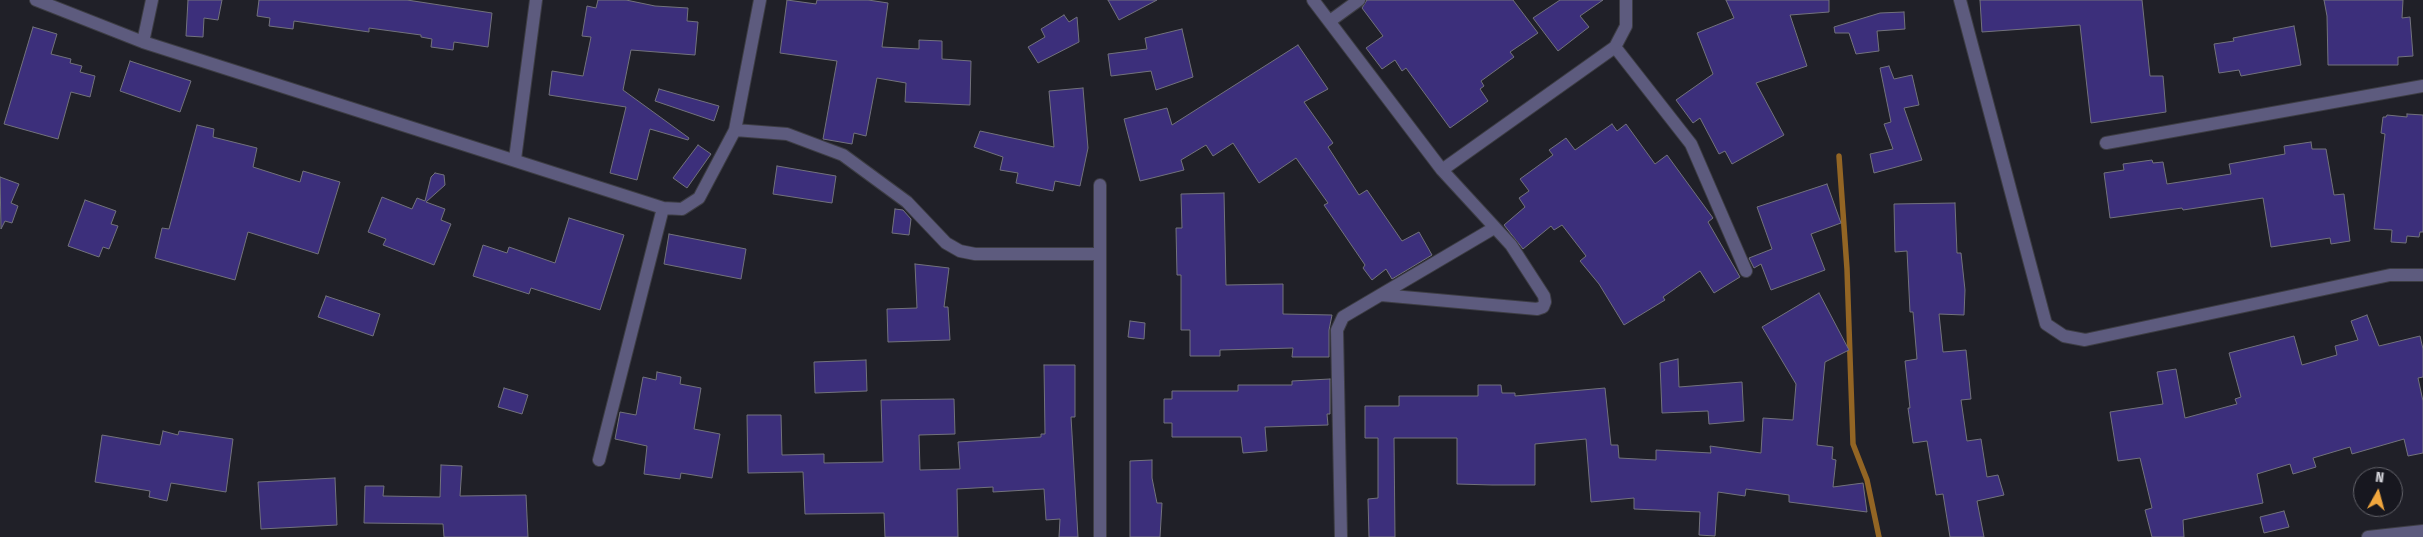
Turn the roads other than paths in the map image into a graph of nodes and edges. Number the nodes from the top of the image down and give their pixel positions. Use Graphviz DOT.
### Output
graph roads {
  1 [pos="36,0"];
  2 [pos="152,0"];
  3 [pos="536,0"];
  4 [pos="760,0"];
  5 [pos="1313,0"];
  6 [pos="1359,0"];
  7 [pos="1626,0"];
  8 [pos="1960,0"];
  9 [pos="1330,21"];
  10 [pos="143,42"];
  11 [pos="1615,47"];
  12 [pos="2423,86"];
  13 [pos="734,130"];
  14 [pos="2106,144"];
  15 [pos="515,159"];
  16 [pos="1442,170"];
  17 [pos="1100,185"];
  18 [pos="664,208"];
  19 [pos="1494,228"];
  20 [pos="1099,254"];
  21 [pos="1746,271"];
  22 [pos="2423,275"];
  23 [pos="1381,295"];
  24 [pos="599,460"];
  25 [pos="2423,531"];
  26 [pos="1100,537"];
  27 [pos="1341,537"];
  28 [pos="2368,537"];
  1 -- 10 [label="street"];
  2 -- 10 [label="street"];
  3 -- 15 [label="street"];
  4 -- 13 [label="street"];
  5 -- 9 [label="street"];
  6 -- 9 [label="street"];
  7 -- 11 [label="street"];
  8 -- 22 [label="street"];
  9 -- 16 [label="street"];
  10 -- 15 [label="street"];
  11 -- 16 [label="street"];
  11 -- 21 [label="street"];
  12 -- 14 [label="street"];
  13 -- 18 [label="street"];
  13 -- 20 [label="street"];
  15 -- 18 [label="street"];
  16 -- 19 [label="street"];
  17 -- 20 [label="street"];
  18 -- 24 [label="street"];
  19 -- 23 [label="street"];
  19 -- 23 [label="street"];
  20 -- 26 [label="street"];
  23 -- 27 [label="street"];
  25 -- 28 [label="street"];
}
